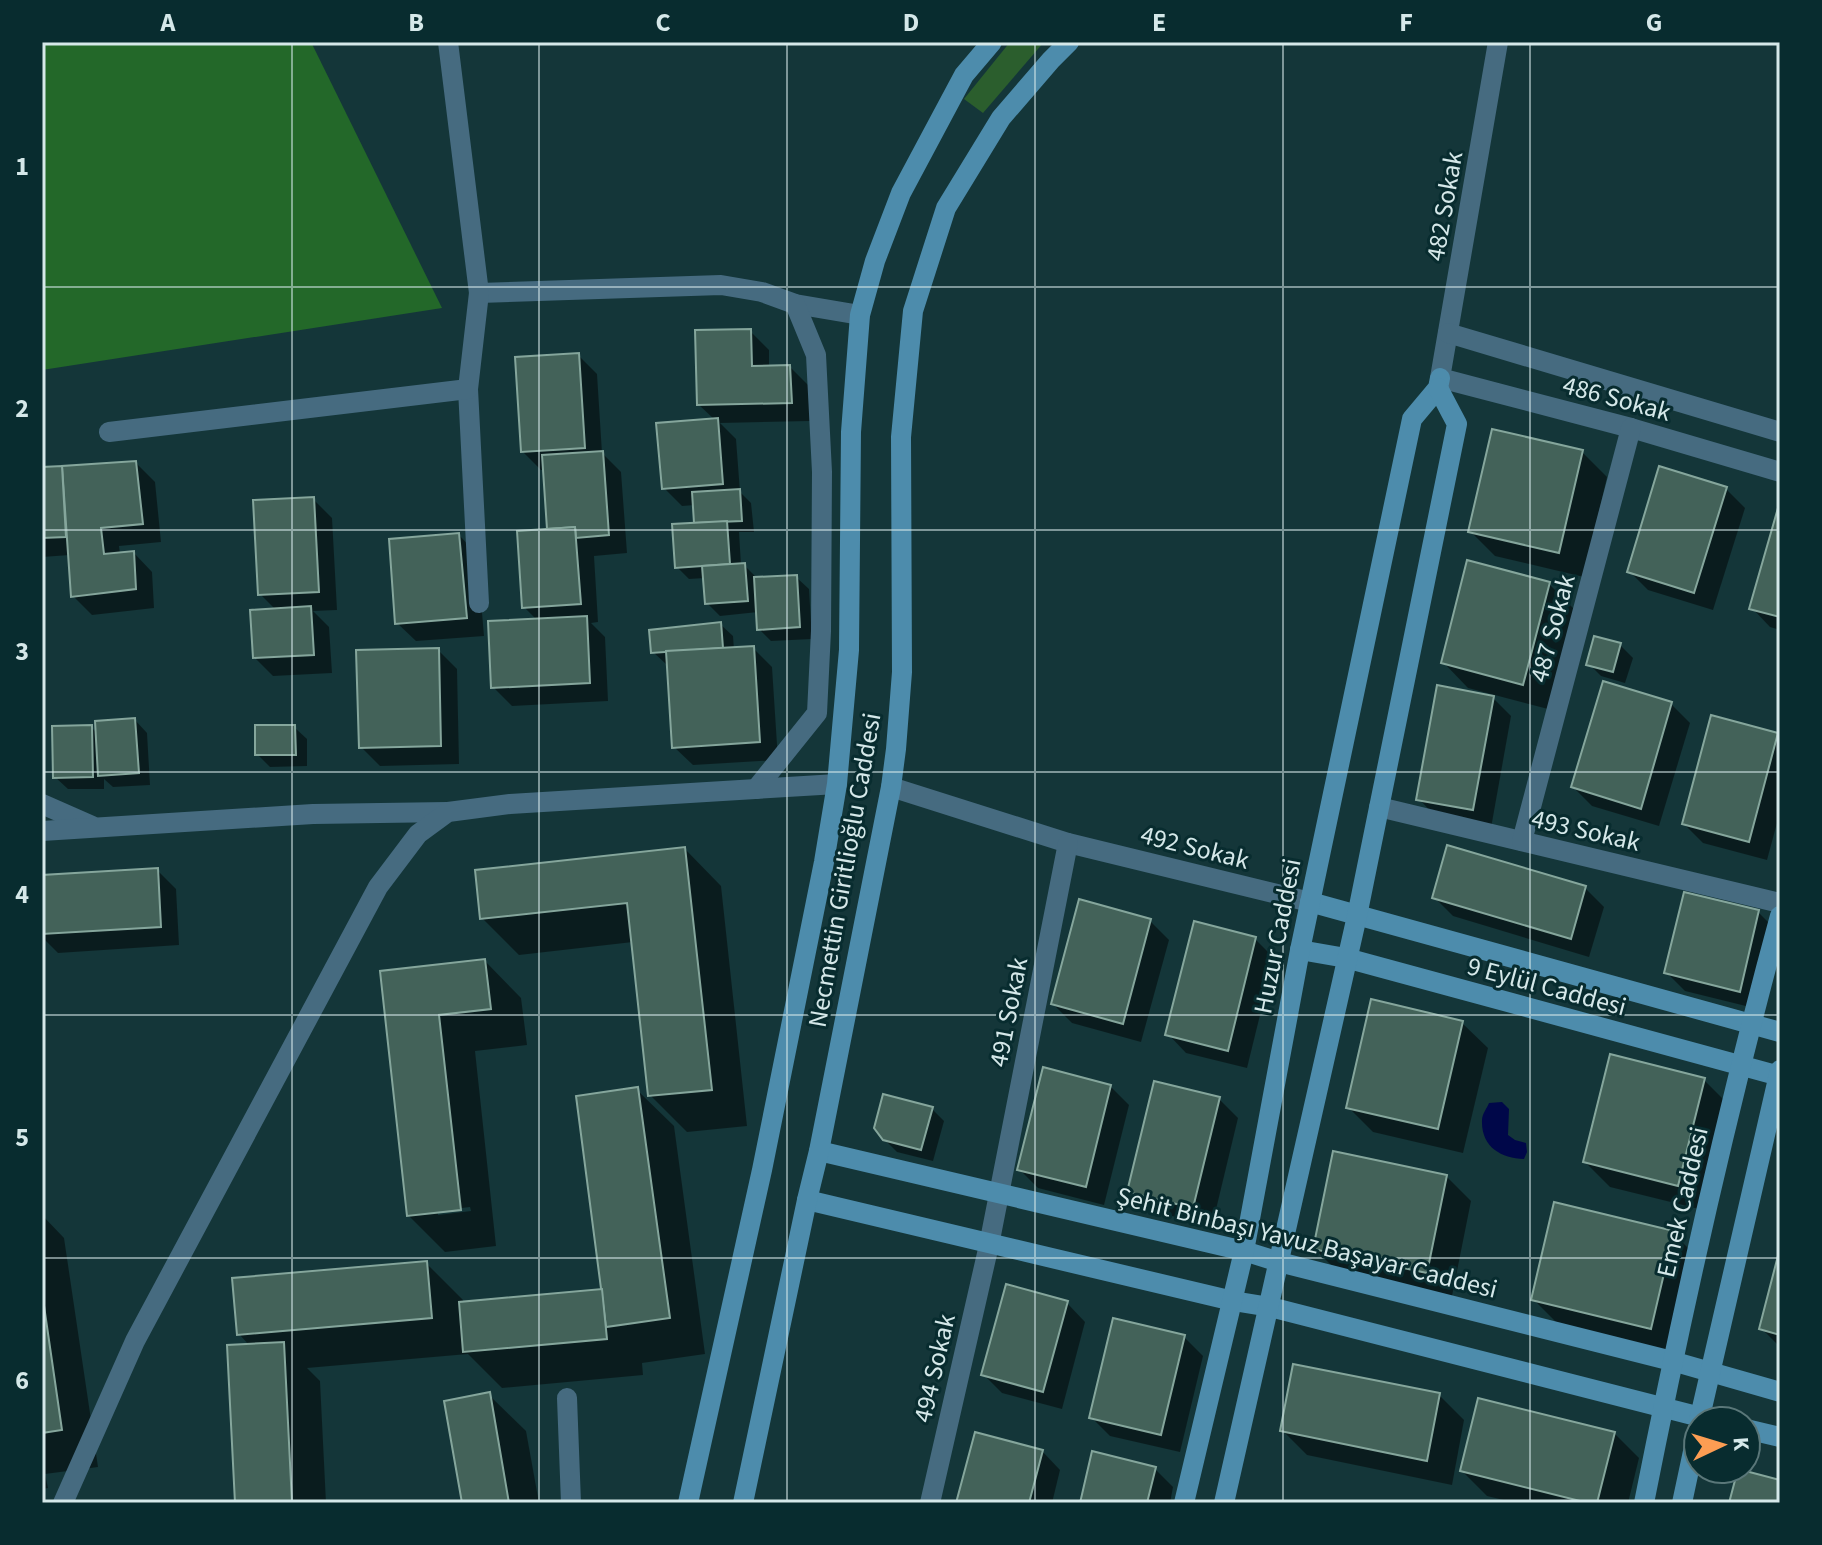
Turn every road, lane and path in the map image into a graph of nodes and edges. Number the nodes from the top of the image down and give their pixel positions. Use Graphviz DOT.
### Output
graph roads {
  1 [pos="448,42"];
  2 [pos="992,42"];
  3 [pos="1069,42"];
  4 [pos="1498,42"];
  5 [pos="479,293"];
  6 [pos="795,304"];
  7 [pos="860,315"];
  8 [pos="1448,333"];
  9 [pos="1439,383"];
  10 [pos="468,389"];
  11 [pos="1631,428"];
  12 [pos="109,432"];
  13 [pos="1780,432"];
  14 [pos="1780,472"];
  15 [pos="479,603"];
  16 [pos="837,784"];
  17 [pos="891,787"];
  18 [pos="756,789"];
  19 [pos="42,804"];
  20 [pos="1379,807"];
  21 [pos="448,812"];
  22 [pos="96,828"];
  23 [pos="42,831"];
  24 [pos="1522,841"];
  25 [pos="1068,843"];
  26 [pos="1310,902"];
  27 [pos="1780,903"];
  28 [pos="1357,916"];
  29 [pos="1780,916"];
  30 [pos="1300,950"];
  31 [pos="1346,958"];
  32 [pos="1750,1025"];
  33 [pos="1780,1032"];
  34 [pos="1741,1067"];
  35 [pos="1780,1074"];
  36 [pos="819,1151"];
  37 [pos="998,1192"];
  38 [pos="807,1200"];
  39 [pos="989,1245"];
  40 [pos="1244,1251"];
  41 [pos="1279,1262"];
  42 [pos="1233,1301"];
  43 [pos="1270,1307"];
  44 [pos="1672,1361"];
  45 [pos="1710,1372"];
  46 [pos="1780,1392"];
  47 [pos="567,1398"];
  48 [pos="1706,1405"];
  49 [pos="1663,1408"];
  50 [pos="1682,1414"];
  51 [pos="63,1503"];
  52 [pos="571,1503"];
  53 [pos="688,1503"];
  54 [pos="743,1503"];
  55 [pos="930,1503"];
  56 [pos="1184,1503"];
  57 [pos="1224,1503"];
  58 [pos="1644,1503"];
  1 -- 5 [label="street"];
  2 -- 7 [label="street, Necmettin Giritlioğlu Caddesi"];
  3 -- 17 [label="street, Necmettin Giritlioğlu Caddesi"];
  4 -- 8 [label="street, 482 Sokak"];
  5 -- 6 [label="street"];
  5 -- 10 [label="street"];
  6 -- 7 [label="street"];
  6 -- 18 [label="street"];
  7 -- 16 [label="street, Necmettin Giritlioğlu Caddesi"];
  8 -- 9 [label="street, 482 Sokak"];
  8 -- 13 [label="street, 486 Sokak"];
  9 -- 11 [label="street, 486 Sokak"];
  9 -- 20 [label="street"];
  9 -- 26 [label="street, Huzur Caddesi"];
  10 -- 12 [label="street"];
  10 -- 15 [label="street"];
  11 -- 14 [label="street, 486 Sokak"];
  11 -- 24 [label="street, 487 Sokak"];
  16 -- 18 [label="street"];
  16 -- 53 [label="street, Necmettin Giritlioğlu Caddesi"];
  17 -- 25 [label="street, 492 Sokak"];
  17 -- 36 [label="street, Necmettin Giritlioğlu Caddesi"];
  18 -- 21 [label="street"];
  19 -- 22 [label="street"];
  20 -- 24 [label="street, 493 Sokak"];
  20 -- 28 [label="street"];
  21 -- 22 [label="street"];
  21 -- 51 [label="street"];
  22 -- 23 [label="street"];
  24 -- 27 [label="street, 493 Sokak"];
  25 -- 26 [label="street, 492 Sokak"];
  25 -- 37 [label="street, 491 Sokak"];
  26 -- 28 [label="street, 9 Eylül Caddesi"];
  26 -- 30 [label="street, Huzur Caddesi"];
  28 -- 31 [label="street"];
  28 -- 32 [label="street, 9 Eylül Caddesi"];
  29 -- 32 [label="street, Emek Caddesi"];
  30 -- 31 [label="street, 9 Eylül Caddesi"];
  30 -- 40 [label="street, Huzur Caddesi"];
  31 -- 34 [label="street, 9 Eylül Caddesi"];
  31 -- 41 [label="street"];
  32 -- 33 [label="street, 9 Eylül Caddesi"];
  32 -- 34 [label="street, Emek Caddesi"];
  34 -- 35 [label="street, 9 Eylül Caddesi"];
  34 -- 44 [label="street, Emek Caddesi"];
  35 -- 45 [label="street"];
  36 -- 37 [label="street, Şehit Binbaşı Yavuz Başayar Caddesi"];
  36 -- 38 [label="street, Necmettin Giritlioğlu Caddesi"];
  37 -- 39 [label="street, 491 Sokak"];
  37 -- 40 [label="street, Şehit Binbaşı Yavuz Başayar Caddesi"];
  38 -- 39 [label="street"];
  38 -- 54 [label="street, Necmettin Giritlioğlu Caddesi"];
  39 -- 42 [label="street"];
  39 -- 55 [label="street, 494 Sokak"];
  40 -- 41 [label="street, Şehit Binbaşı Yavuz Başayar Caddesi"];
  40 -- 42 [label="street, Huzur Caddesi"];
  41 -- 43 [label="street"];
  41 -- 44 [label="street, Şehit Binbaşı Yavuz Başayar Caddesi"];
  42 -- 43 [label="street"];
  42 -- 56 [label="street, Huzur Caddesi"];
  43 -- 49 [label="street"];
  43 -- 57 [label="street"];
  44 -- 45 [label="street, Şehit Binbaşı Yavuz Başayar Caddesi"];
  44 -- 49 [label="street, Emek Caddesi"];
  45 -- 46 [label="street, Şehit Binbaşı Yavuz Başayar Caddesi"];
  45 -- 48 [label="street"];
  47 -- 52 [label="street"];
  49 -- 50 [label="street"];
  49 -- 58 [label="street, Emek Caddesi"];
}
